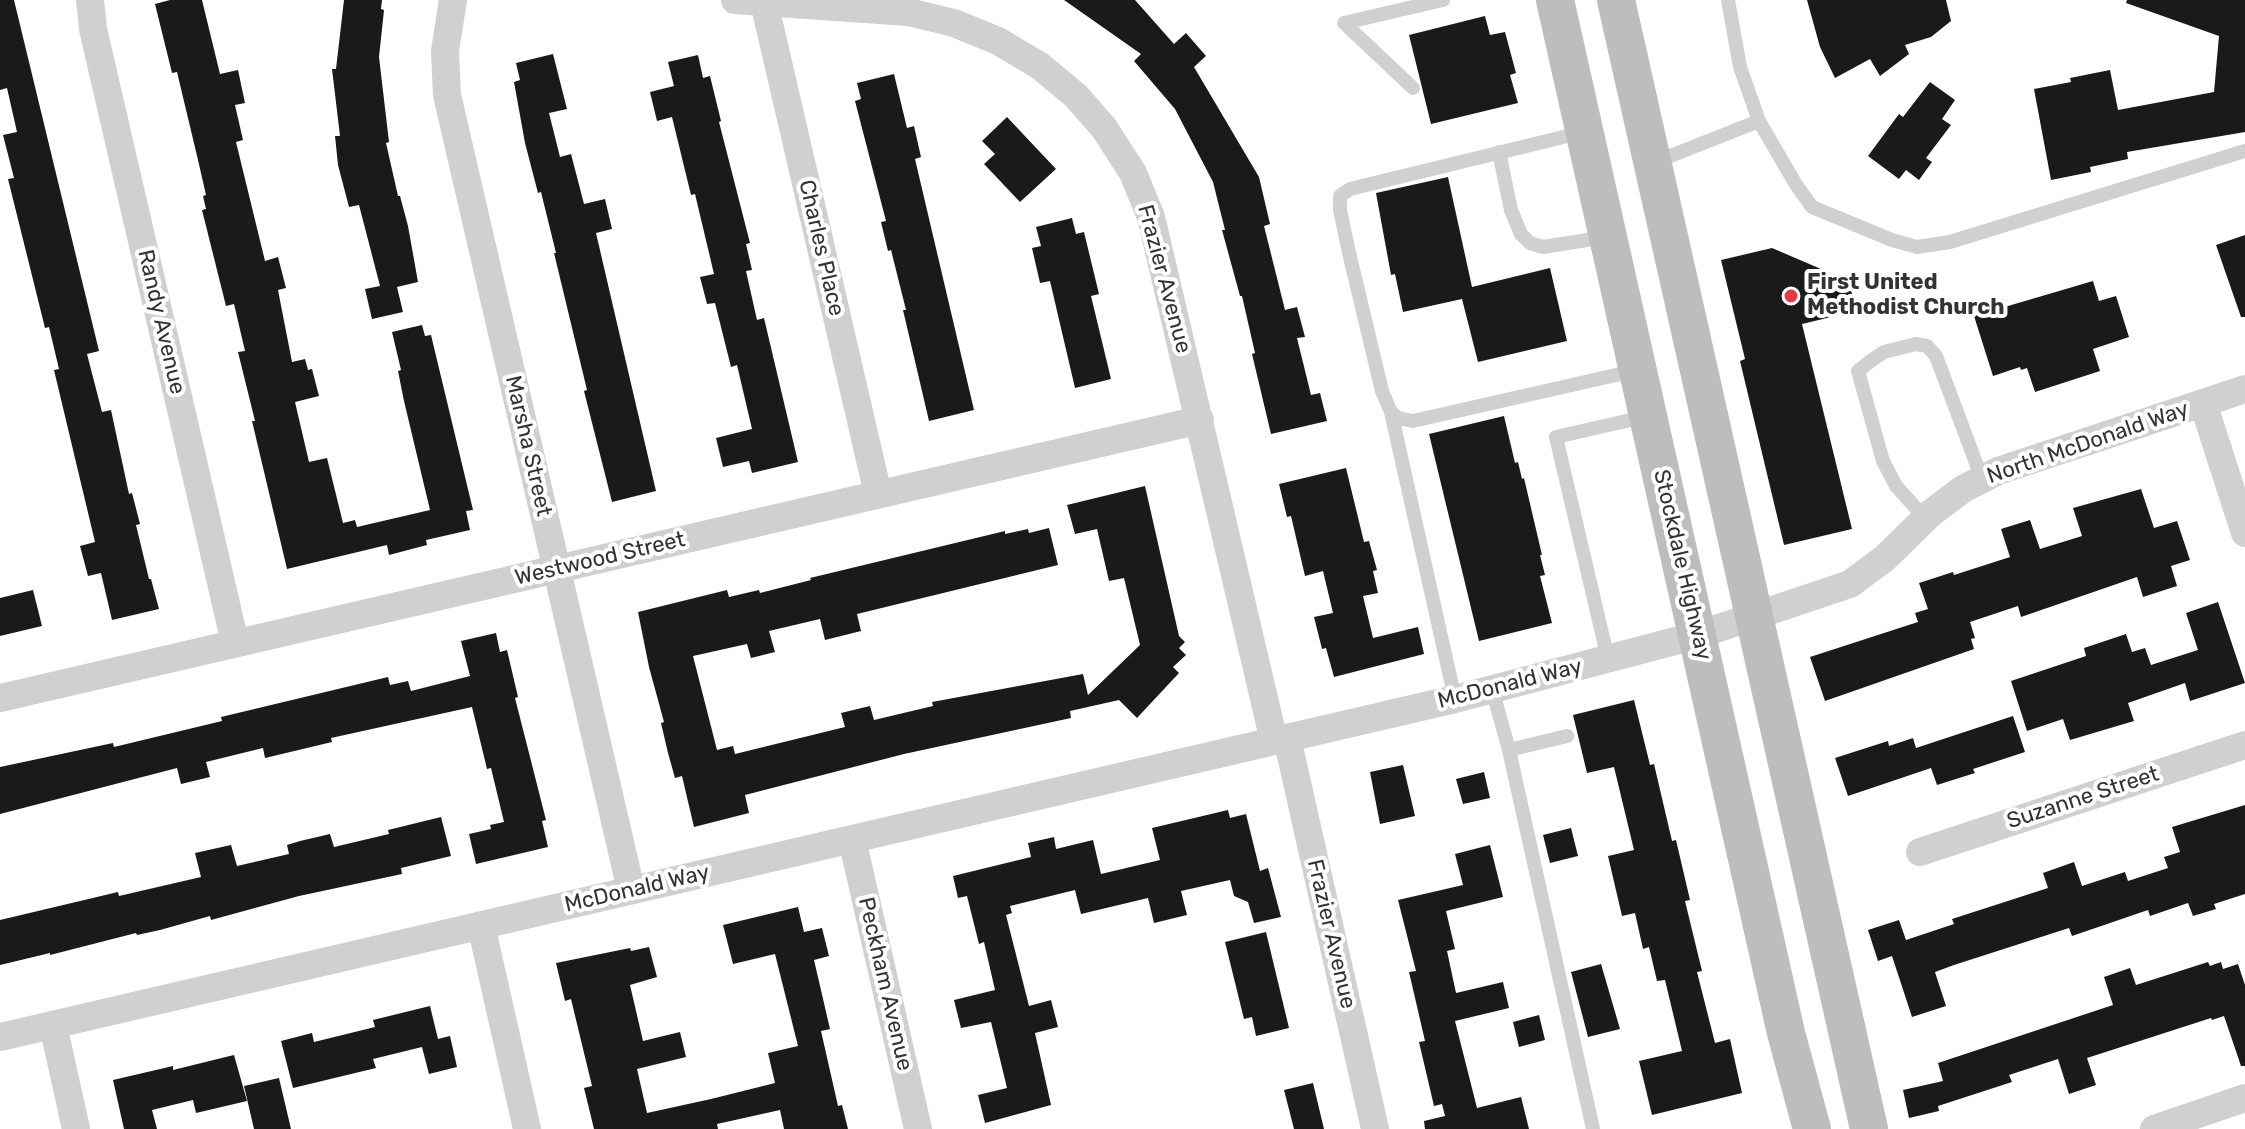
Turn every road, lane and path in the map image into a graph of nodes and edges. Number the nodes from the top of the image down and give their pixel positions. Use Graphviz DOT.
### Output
graph roads {
  1 [pos="90,0"];
  2 [pos="453,0"];
  3 [pos="735,0"];
  4 [pos="1443,0"];
  5 [pos="1555,0"];
  6 [pos="1616,0"];
  7 [pos="1728,0"];
  8 [pos="764,2"];
  9 [pos="1413,88"];
  10 [pos="1759,121"];
  11 [pos="1585,132"];
  12 [pos="2245,151"];
  13 [pos="1499,152"];
  14 [pos="1652,163"];
  15 [pos="1608,236"];
  16 [pos="1638,370"];
  17 [pos="2245,389"];
  18 [pos="2203,403"];
  19 [pos="1391,412"];
  20 [pos="1648,416"];
  21 [pos="1200,420"];
  22 [pos="1982,479"];
  23 [pos="878,494"];
  24 [pos="1925,518"];
  25 [pos="2245,533"];
  26 [pos="556,569"];
  27 [pos="1728,625"];
  28 [pos="235,643"];
  29 [pos="1608,659"];
  30 [pos="1492,689"];
  31 [pos="0,698"];
  32 [pos="1455,699"];
  33 [pos="1567,736"];
  34 [pos="1281,740"];
  35 [pos="2245,745"];
  36 [pos="1509,750"];
  37 [pos="852,839"];
  38 [pos="1920,852"];
  39 [pos="631,890"];
  40 [pos="481,925"];
  41 [pos="53,1025"];
  42 [pos="0,1037"];
  43 [pos="2245,1098"];
  44 [pos="1808,1128"];
  45 [pos="76,1129"];
  46 [pos="527,1129"];
  47 [pos="918,1129"];
  48 [pos="1375,1129"];
  49 [pos="1593,1129"];
  50 [pos="1869,1129"];
  51 [pos="2154,1129"];
  1 -- 28 [label="street, Randy Avenue"];
  2 -- 26 [label="street, Marsha Street"];
  3 -- 8 [label="street, Frazier Avenue"];
  4 -- 9 [label="lane"];
  5 -- 11 [label="main road, Stockdale Highway"];
  6 -- 14 [label="main road, Stockdale Highway"];
  7 -- 10 [label="lane"];
  8 -- 21 [label="street, Frazier Avenue"];
  8 -- 23 [label="street, Charles Place"];
  10 -- 12 [label="lane"];
  10 -- 14 [label="lane"];
  11 -- 13 [label="lane"];
  11 -- 15 [label="main road, Stockdale Highway"];
  13 -- 15 [label="lane"];
  13 -- 19 [label="lane"];
  14 -- 27 [label="main road, Stockdale Highway"];
  15 -- 16 [label="main road, Stockdale Highway"];
  16 -- 19 [label="lane"];
  16 -- 20 [label="main road, Stockdale Highway"];
  17 -- 18 [label="street, North McDonald Way"];
  18 -- 22 [label="street, North McDonald Way"];
  18 -- 25 [label="street"];
  19 -- 32 [label="lane"];
  20 -- 27 [label="main road, Stockdale Highway"];
  20 -- 29 [label="lane"];
  21 -- 23 [label="street, Westwood Street"];
  21 -- 34 [label="street, Frazier Avenue"];
  22 -- 24 [label="street, North McDonald Way"];
  22 -- 24 [label="lane"];
  23 -- 26 [label="street, Westwood Street"];
  24 -- 27 [label="street, North McDonald Way"];
  26 -- 28 [label="street, Westwood Street"];
  26 -- 39 [label="street, Marsha Street"];
  27 -- 29 [label="street, McDonald Way"];
  27 -- 44 [label="main road, Stockdale Highway"];
  27 -- 50 [label="main road, Stockdale Highway"];
  28 -- 31 [label="street, Westwood Street"];
  29 -- 30 [label="street, McDonald Way"];
  30 -- 32 [label="street, McDonald Way"];
  30 -- 36 [label="lane"];
  32 -- 34 [label="street, McDonald Way"];
  33 -- 36 [label="lane"];
  34 -- 37 [label="street, McDonald Way"];
  34 -- 48 [label="street, Frazier Avenue"];
  35 -- 38 [label="street, Suzanne Street"];
  36 -- 49 [label="lane"];
  37 -- 39 [label="street, McDonald Way"];
  37 -- 47 [label="street, Peckham Avenue"];
  39 -- 40 [label="street, McDonald Way"];
  40 -- 41 [label="street, McDonald Way"];
  40 -- 46 [label="street"];
  41 -- 42 [label="street, McDonald Way"];
  41 -- 45 [label="street"];
  43 -- 51 [label="street"];
}
